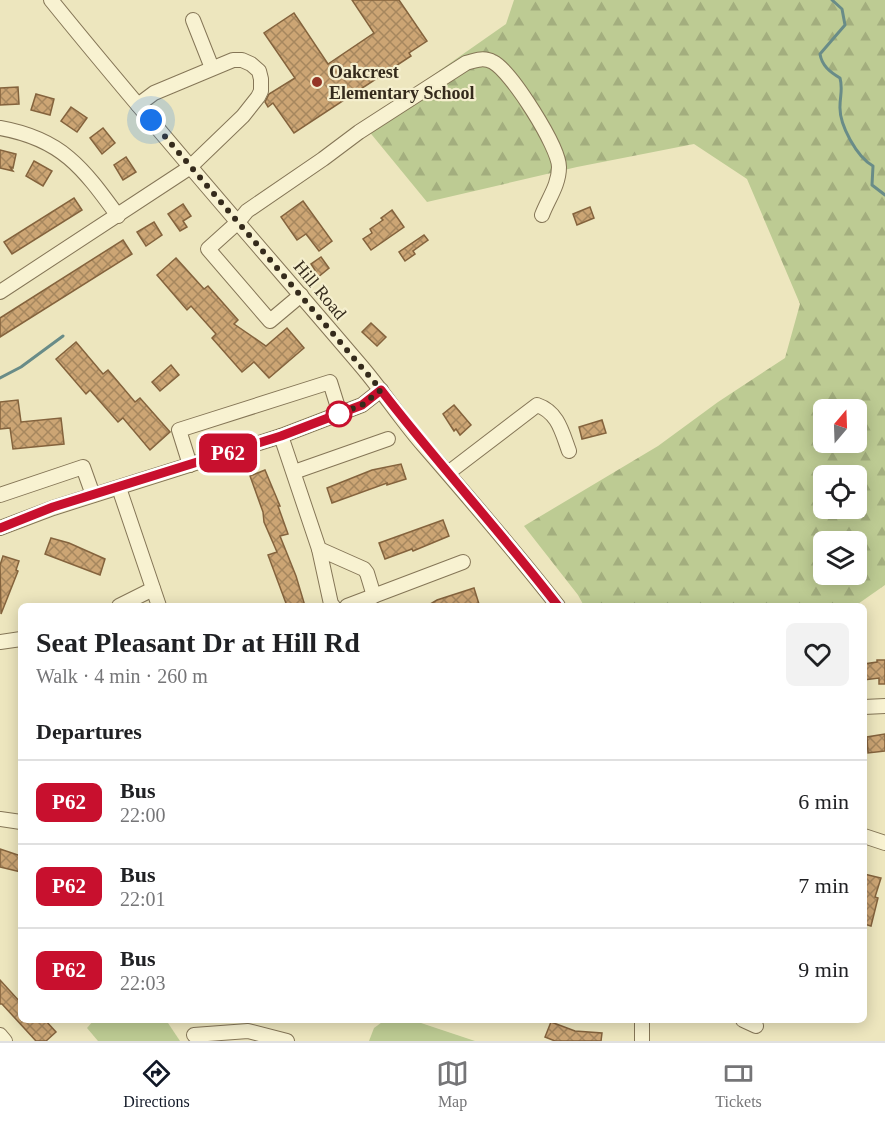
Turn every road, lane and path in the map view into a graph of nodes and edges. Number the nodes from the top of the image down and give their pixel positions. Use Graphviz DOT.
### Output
graph roads {
  1 [pos="51,0"];
  2 [pos="193,20"];
  3 [pos="212,68"];
  4 [pos="138,105"];
  5 [pos="0,128"];
  6 [pos="189,168"];
  7 [pos="542,215"];
  8 [pos="118,216"];
  9 [pos="238,222"];
  10 [pos="0,292"];
  11 [pos="301,295"];
  12 [pos="381,390"];
  13 [pos="340,414"];
  14 [pos="281,436"];
  15 [pos="388,439"];
  16 [pos="569,451"];
  17 [pos="190,465"];
  18 [pos="294,472"];
  19 [pos="448,473"];
  20 [pos="119,488"];
  21 [pos="0,495"];
  22 [pos="93,495"];
  23 [pos="0,528"];
  24 [pos="319,549"];
  25 [pos="463,562"];
  26 [pos="153,590"];
  27 [pos="374,596"];
  28 [pos="125,603"];
  29 [pos="158,603"];
  30 [pos="331,603"];
  31 [pos="355,603"];
  32 [pos="556,603"];
  33 [pos="18,639"];
  34 [pos="0,642"];
  35 [pos="885,706"];
  36 [pos="867,707"];
  37 [pos="0,819"];
  38 [pos="18,822"];
  39 [pos="867,837"];
  40 [pos="885,843"];
  41 [pos="642,1023"];
  42 [pos="264,1032"];
  43 [pos="0,1035"];
  44 [pos="194,1035"];
  45 [pos="5,1041"];
  46 [pos="287,1041"];
  47 [pos="642,1041"];
  1 -- 4 [label="street, Hill Road"];
  2 -- 3 [label="street"];
  3 -- 4 [label="street"];
  3 -- 6 [label="street"];
  4 -- 6 [label="street, Hill Road"];
  5 -- 8 [label="street"];
  6 -- 8 [label="street"];
  6 -- 9 [label="street, Hill Road"];
  7 -- 9 [label="street"];
  8 -- 10 [label="street"];
  9 -- 11 [label="street, Hill Road"];
  9 -- 11 [label="street"];
  11 -- 12 [label="street, Hill Road"];
  12 -- 13 [label="street"];
  12 -- 19 [label="street, Hill Road"];
  13 -- 14 [label="street"];
  13 -- 17 [label="street"];
  14 -- 17 [label="street"];
  14 -- 18 [label="street"];
  15 -- 18 [label="street"];
  16 -- 19 [label="street"];
  17 -- 20 [label="street"];
  18 -- 24 [label="street"];
  19 -- 32 [label="street, Hill Road"];
  20 -- 22 [label="street"];
  20 -- 26 [label="street"];
  21 -- 22 [label="street"];
  22 -- 23 [label="street"];
  24 -- 27 [label="street"];
  24 -- 30 [label="street"];
  25 -- 27 [label="street"];
  26 -- 28 [label="street"];
  26 -- 29 [label="street"];
  27 -- 31 [label="street"];
  33 -- 34 [label="street"];
  35 -- 36 [label="street"];
  37 -- 38 [label="street"];
  39 -- 40 [label="street"];
  41 -- 47 [label="street"];
  42 -- 44 [label="street"];
  42 -- 46 [label="street"];
  43 -- 45 [label="street"];
}
